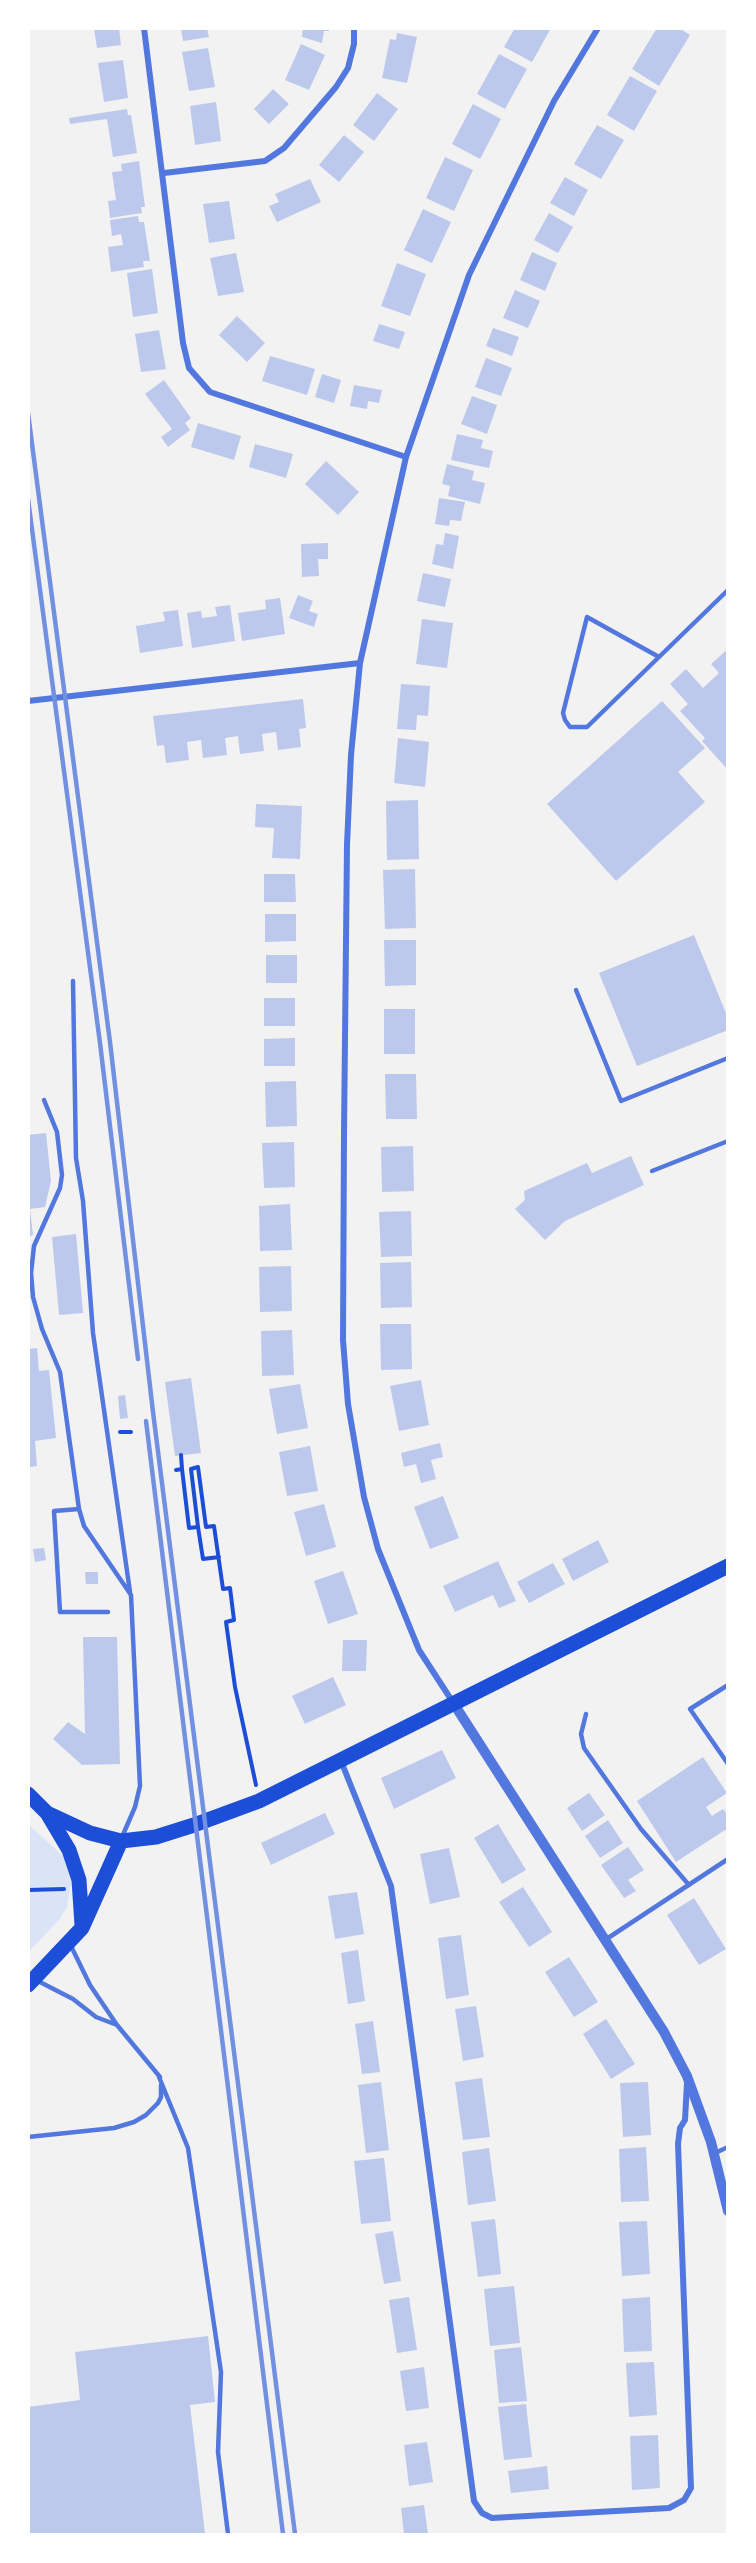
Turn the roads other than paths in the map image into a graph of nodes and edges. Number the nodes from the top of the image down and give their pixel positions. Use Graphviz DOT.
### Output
graph roads {
  1 [pos="144,28"];
  2 [pos="354,28"];
  3 [pos="598,28"];
  4 [pos="164,173"];
  5 [pos="406,457"];
  6 [pos="728,590"];
  7 [pos="659,657"];
  8 [pos="360,663"];
  9 [pos="28,702"];
  10 [pos="73,981"];
  11 [pos="576,990"];
  12 [pos="728,1058"];
  13 [pos="44,1100"];
  14 [pos="728,1141"];
  15 [pos="652,1171"];
  16 [pos="79,1509"];
  17 [pos="728,1566"];
  18 [pos="131,1595"];
  19 [pos="108,1612"];
  20 [pos="728,1685"];
  21 [pos="454,1704"];
  22 [pos="586,1714"];
  23 [pos="341,1761"];
  24 [pos="728,1764"];
  25 [pos="28,1794"];
  26 [pos="47,1813"];
  27 [pos="121,1841"];
  28 [pos="728,1859"];
  29 [pos="689,1885"];
  30 [pos="82,1928"];
  31 [pos="605,1940"];
  32 [pos="70,1943"];
  33 [pos="32,1982"];
  34 [pos="117,2025"];
  35 [pos="687,2076"];
  36 [pos="159,2077"];
  37 [pos="28,2137"];
  38 [pos="728,2147"];
  39 [pos="715,2153"];
  40 [pos="724,2176"];
  41 [pos="728,2211"];
  42 [pos="228,2535"];
  1 -- 4 [label="street"];
  2 -- 4 [label="street"];
  3 -- 5 [label="street"];
  4 -- 5 [label="street"];
  5 -- 8 [label="street"];
  6 -- 7 [label="lane"];
  7 -- 7 [label="lane"];
  8 -- 9 [label="street"];
  8 -- 21 [label="street"];
  10 -- 18 [label="lane"];
  11 -- 12 [label="lane"];
  13 -- 16 [label="lane"];
  14 -- 15 [label="lane"];
  16 -- 18 [label="lane"];
  16 -- 19 [label="lane"];
  17 -- 21 [label="main road"];
  18 -- 27 [label="lane"];
  20 -- 24 [label="lane"];
  21 -- 23 [label="main road"];
  21 -- 31 [label="street"];
  22 -- 29 [label="lane"];
  23 -- 27 [label="main road"];
  23 -- 35 [label="street"];
  25 -- 26 [label="main road"];
  26 -- 27 [label="main road"];
  26 -- 30 [label="main road"];
  27 -- 30 [label="main road"];
  28 -- 29 [label="lane"];
  29 -- 31 [label="lane"];
  30 -- 32 [label="main road"];
  31 -- 35 [label="street"];
  32 -- 33 [label="main road"];
  32 -- 34 [label="lane"];
  33 -- 34 [label="lane"];
  34 -- 36 [label="lane"];
  35 -- 39 [label="street"];
  36 -- 37 [label="lane"];
  36 -- 42 [label="lane"];
  38 -- 39 [label="lane"];
  39 -- 40 [label="street"];
  40 -- 41 [label="street"];
}
